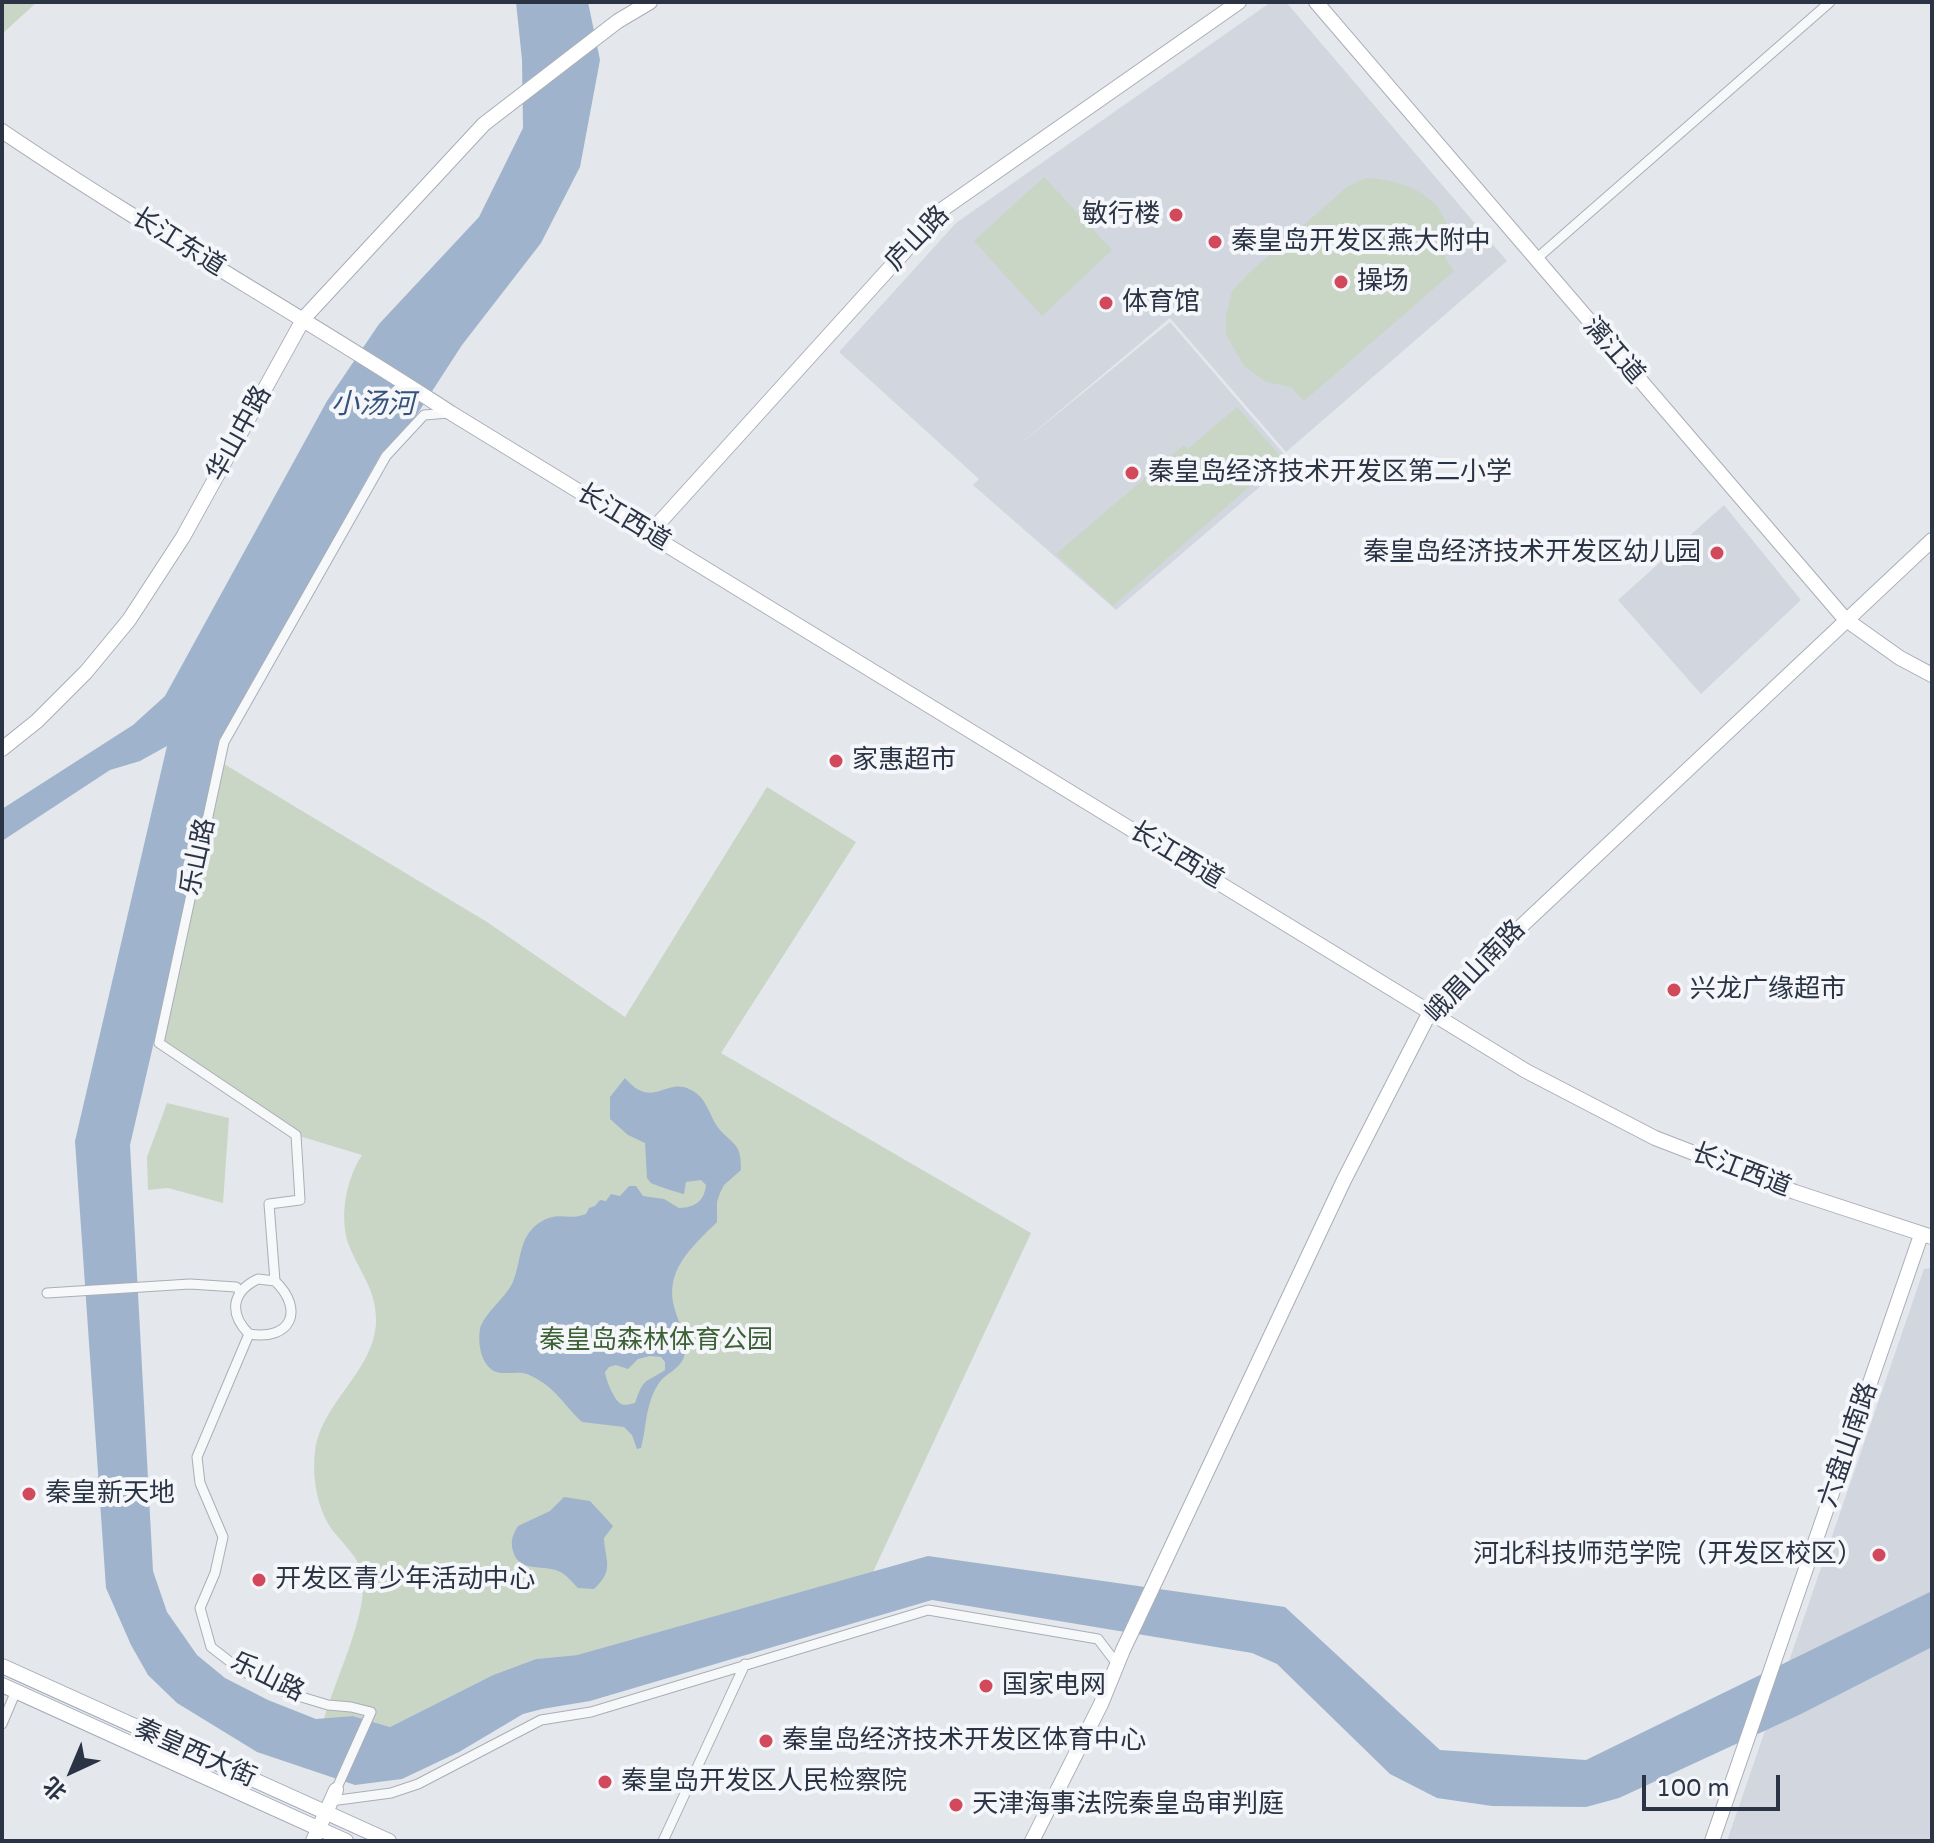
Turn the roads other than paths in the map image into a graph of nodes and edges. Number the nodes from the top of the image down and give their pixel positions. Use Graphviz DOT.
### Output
graph roads {
  1 [pos="650,2"];
  2 [pos="1239,2"];
  3 [pos="1316,2"];
  4 [pos="1830,2"];
  5 [pos="2,131"];
  6 [pos="1535,260"];
  7 [pos="304,318"];
  8 [pos="357,351"];
  9 [pos="451,413"];
  10 [pos="649,534"];
  11 [pos="1932,540"];
  12 [pos="1845,619"];
  13 [pos="1932,675"];
  14 [pos="2,749"];
  15 [pos="1430,1012"];
  16 [pos="1927,1236"];
  17 [pos="275,1281"];
  18 [pos="240,1291"];
  19 [pos="47,1293"];
  20 [pos="249,1334"];
  21 [pos="1120,1657"];
  22 [pos="745,1664"];
  23 [pos="2,1666"];
  24 [pos="9,1688"];
  25 [pos="2,1724"];
  26 [pos="331,1801"];
  27 [pos="315,1835"];
  28 [pos="346,1841"];
  29 [pos="389,1841"];
  30 [pos="663,1841"];
  31 [pos="1032,1841"];
  32 [pos="1712,1841"];
  1 -- 7 [label="street, 华山中路"];
  2 -- 10 [label="street, 庐山路"];
  3 -- 6 [label="street, 漓江道"];
  4 -- 6 [label="street"];
  5 -- 7 [label="street, 长江东道"];
  6 -- 12 [label="street, 漓江道"];
  7 -- 8 [label="street, 长江东道"];
  7 -- 14 [label="street, 华山中路"];
  8 -- 9 [label="street, 长江西道"];
  9 -- 10 [label="street, 长江西道"];
  9 -- 17 [label="street, 乐山路"];
  10 -- 15 [label="street, 长江西道"];
  11 -- 12 [label="street, 峨眉山南路"];
  12 -- 13 [label="street, 漓江道"];
  12 -- 15 [label="street, 峨眉山南路"];
  15 -- 16 [label="street, 长江西道"];
  15 -- 21 [label="street, 峨眉山南路"];
  16 -- 32 [label="street, 六盘山南路"];
  17 -- 18 [label="street"];
  17 -- 20 [label="street, 乐山路"];
  18 -- 19 [label="street"];
  18 -- 20 [label="street"];
  20 -- 26 [label="street, 乐山路"];
  21 -- 22 [label="street"];
  21 -- 31 [label="street, 峨眉山南路"];
  22 -- 26 [label="street"];
  22 -- 30 [label="street"];
  23 -- 26 [label="street, 秦皇西大街"];
  24 -- 25 [label="street"];
  24 -- 27 [label="street, 秦皇西大街"];
  26 -- 27 [label="street"];
  26 -- 29 [label="street, 秦皇西大街"];
  27 -- 28 [label="street, 秦皇西大街"];
}
